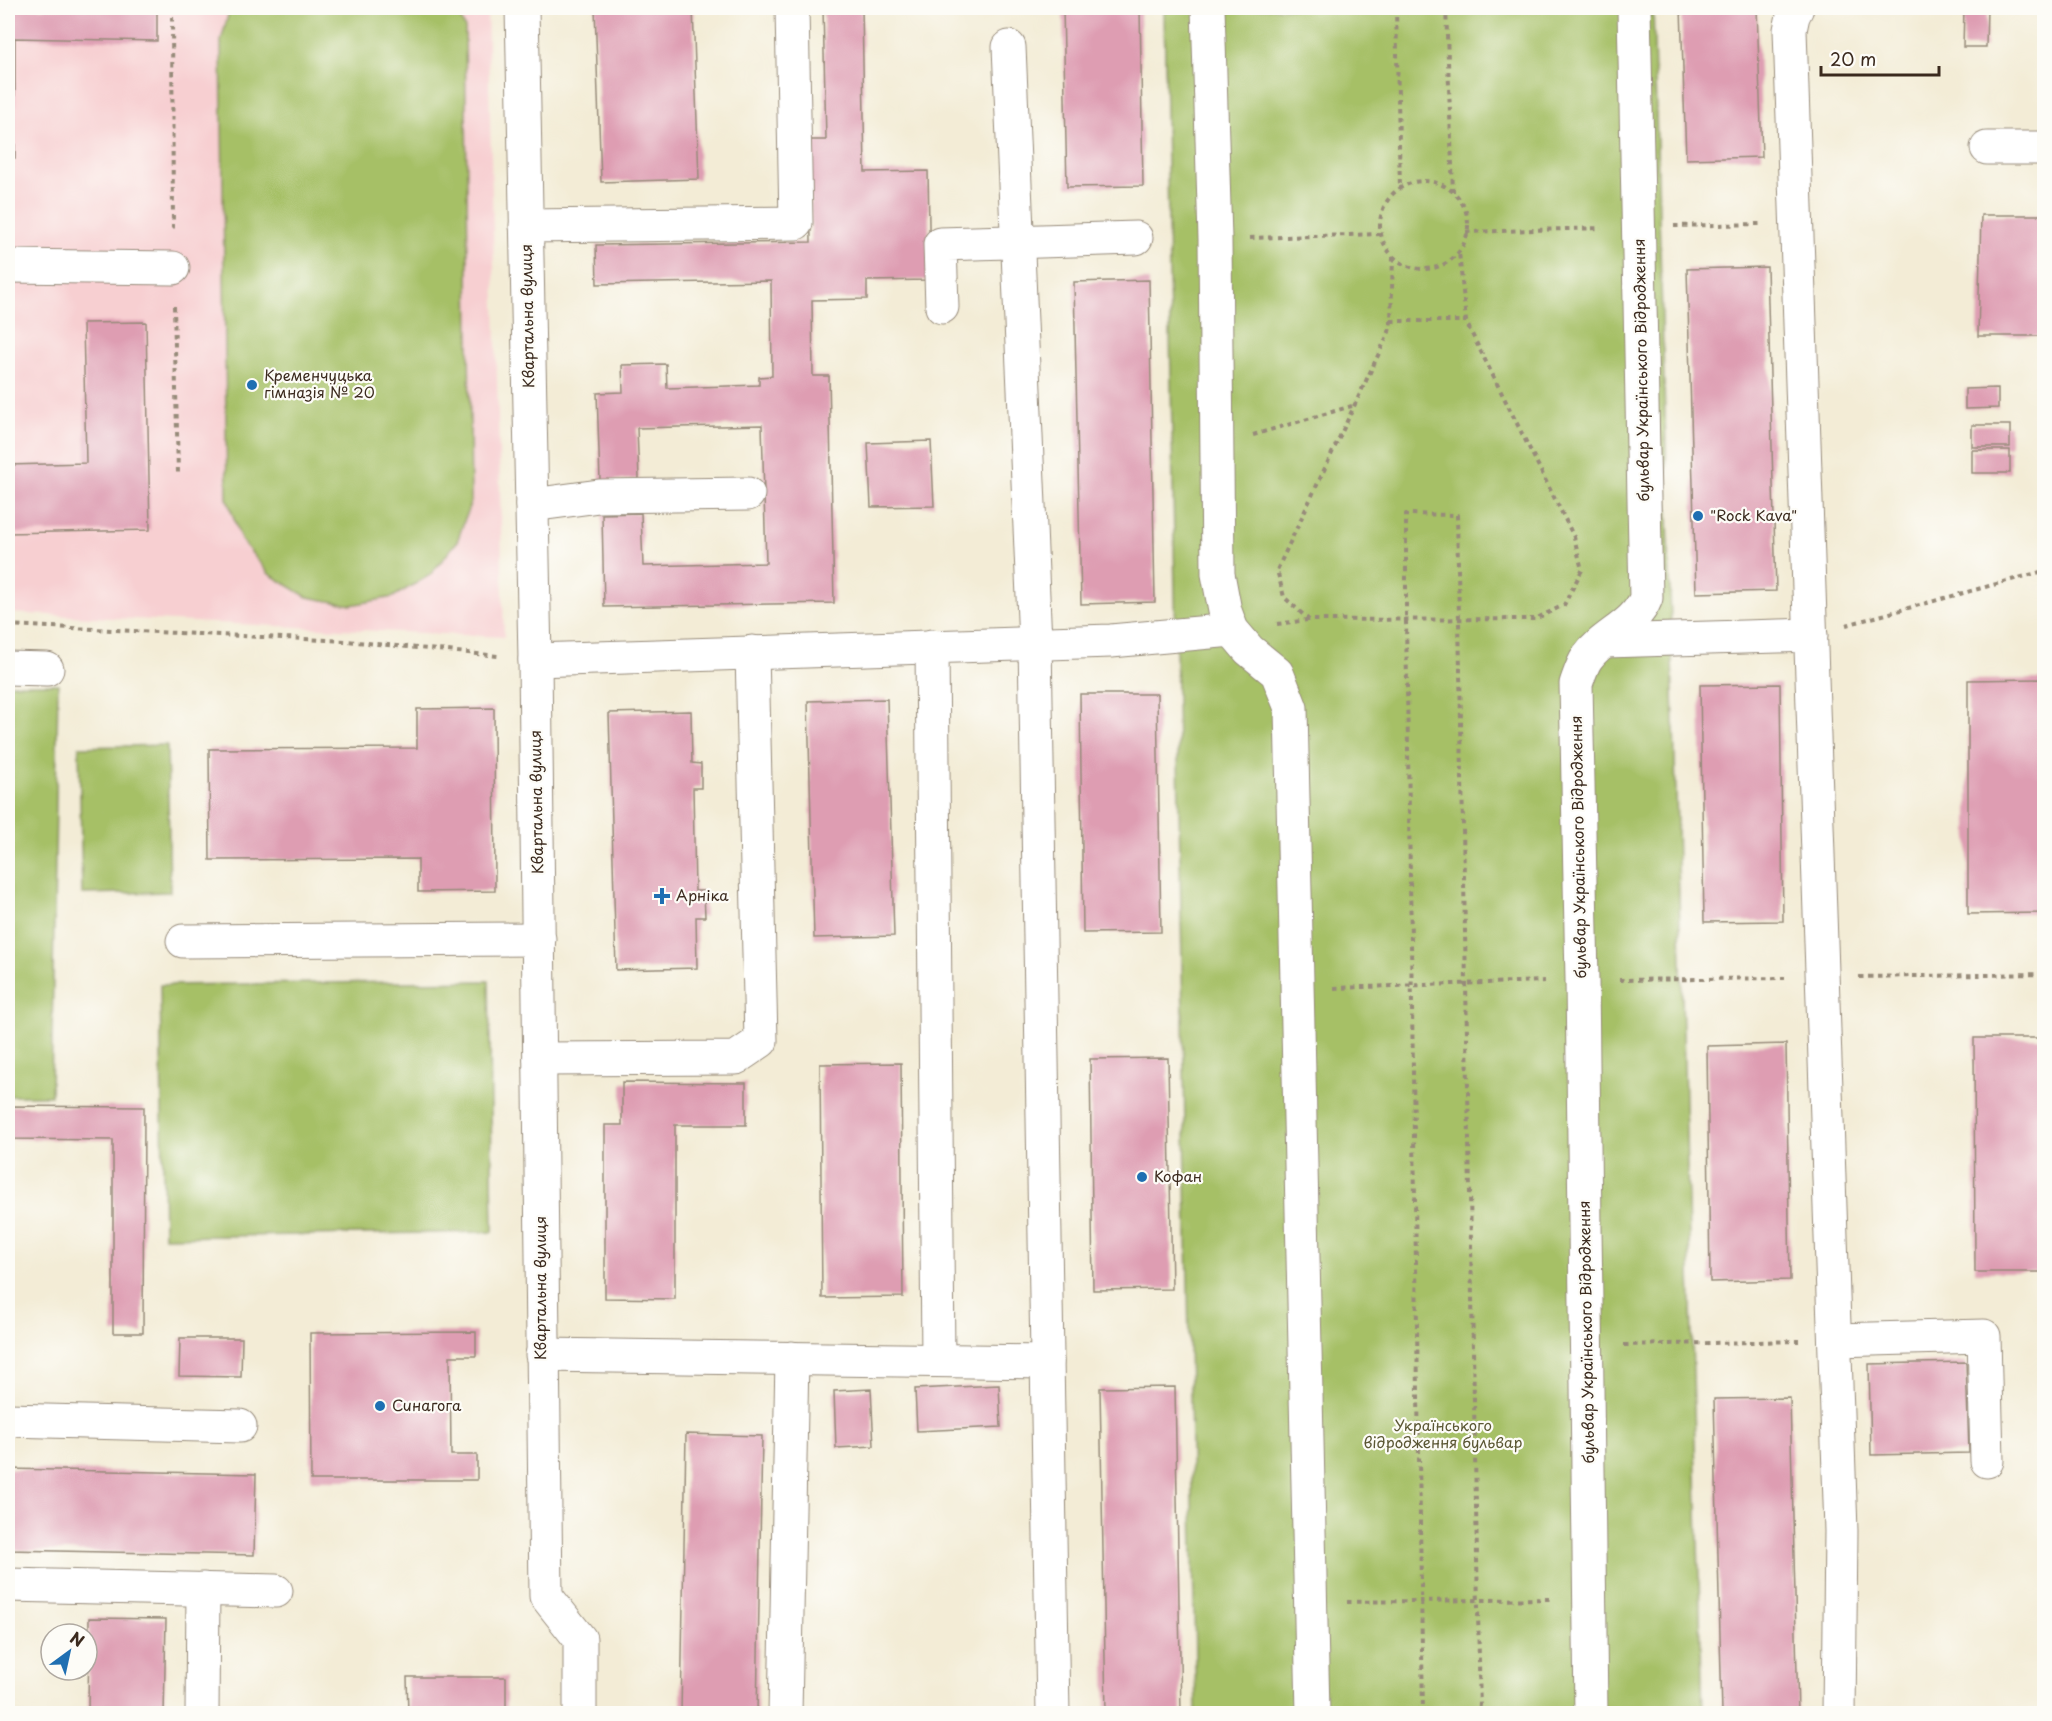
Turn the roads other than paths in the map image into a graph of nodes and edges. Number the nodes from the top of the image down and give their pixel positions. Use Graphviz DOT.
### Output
graph roads {
  1 [pos="522,8"];
  2 [pos="792,8"];
  3 [pos="1208,8"];
  4 [pos="1635,8"];
  5 [pos="1797,8"];
  6 [pos="1009,47"];
  7 [pos="1987,148"];
  8 [pos="2044,148"];
  9 [pos="526,226"];
  10 [pos="1136,238"];
  11 [pos="1017,242"];
  12 [pos="8,266"];
  13 [pos="173,268"];
  14 [pos="942,307"];
  15 [pos="748,494"];
  16 [pos="532,505"];
  17 [pos="1233,630"];
  18 [pos="1811,635"];
  19 [pos="1605,641"];
  20 [pos="1035,642"];
  21 [pos="932,646"];
  22 [pos="752,652"];
  23 [pos="535,660"];
  24 [pos="8,668"];
  25 [pos="47,669"];
  26 [pos="539,939"];
  27 [pos="183,941"];
  28 [pos="540,1059"];
  29 [pos="1835,1340"];
  30 [pos="542,1354"];
  31 [pos="792,1358"];
  32 [pos="938,1360"];
  33 [pos="1047,1362"];
  34 [pos="8,1420"];
  35 [pos="240,1426"];
  36 [pos="1988,1461"];
  37 [pos="8,1585"];
  38 [pos="203,1589"];
  39 [pos="276,1591"];
  40 [pos="202,1713"];
  41 [pos="580,1713"];
  42 [pos="784,1713"];
  43 [pos="1053,1713"];
  44 [pos="1312,1713"];
  45 [pos="1591,1713"];
  46 [pos="1839,1713"];
  1 -- 9 [label="street, Квартальна вулиця"];
  2 -- 9 [label="street"];
  3 -- 17 [label="street"];
  4 -- 19 [label="street, бульвар Українського Відродження"];
  5 -- 18 [label="street"];
  6 -- 11 [label="street"];
  7 -- 8 [label="street"];
  9 -- 16 [label="street, Квартальна вулиця"];
  10 -- 11 [label="street"];
  11 -- 14 [label="street"];
  11 -- 20 [label="street"];
  12 -- 13 [label="street"];
  15 -- 16 [label="street"];
  16 -- 23 [label="street, Квартальна вулиця"];
  17 -- 20 [label="street"];
  17 -- 44 [label="street"];
  18 -- 19 [label="street"];
  18 -- 29 [label="street"];
  19 -- 45 [label="street, бульвар Українського Відродження"];
  20 -- 21 [label="street"];
  20 -- 33 [label="street"];
  21 -- 22 [label="street"];
  21 -- 32 [label="street"];
  22 -- 23 [label="street"];
  22 -- 28 [label="street"];
  23 -- 26 [label="street, Квартальна вулиця"];
  24 -- 25 [label="street"];
  26 -- 27 [label="street"];
  26 -- 28 [label="street, Квартальна вулиця"];
  28 -- 30 [label="street, Квартальна вулиця"];
  29 -- 36 [label="street"];
  29 -- 46 [label="street"];
  30 -- 31 [label="street"];
  30 -- 41 [label="street, Квартальна вулиця"];
  31 -- 32 [label="street"];
  31 -- 42 [label="street"];
  32 -- 33 [label="street"];
  33 -- 43 [label="street"];
  34 -- 35 [label="street"];
  37 -- 38 [label="street"];
  38 -- 39 [label="street"];
  38 -- 40 [label="street"];
}
